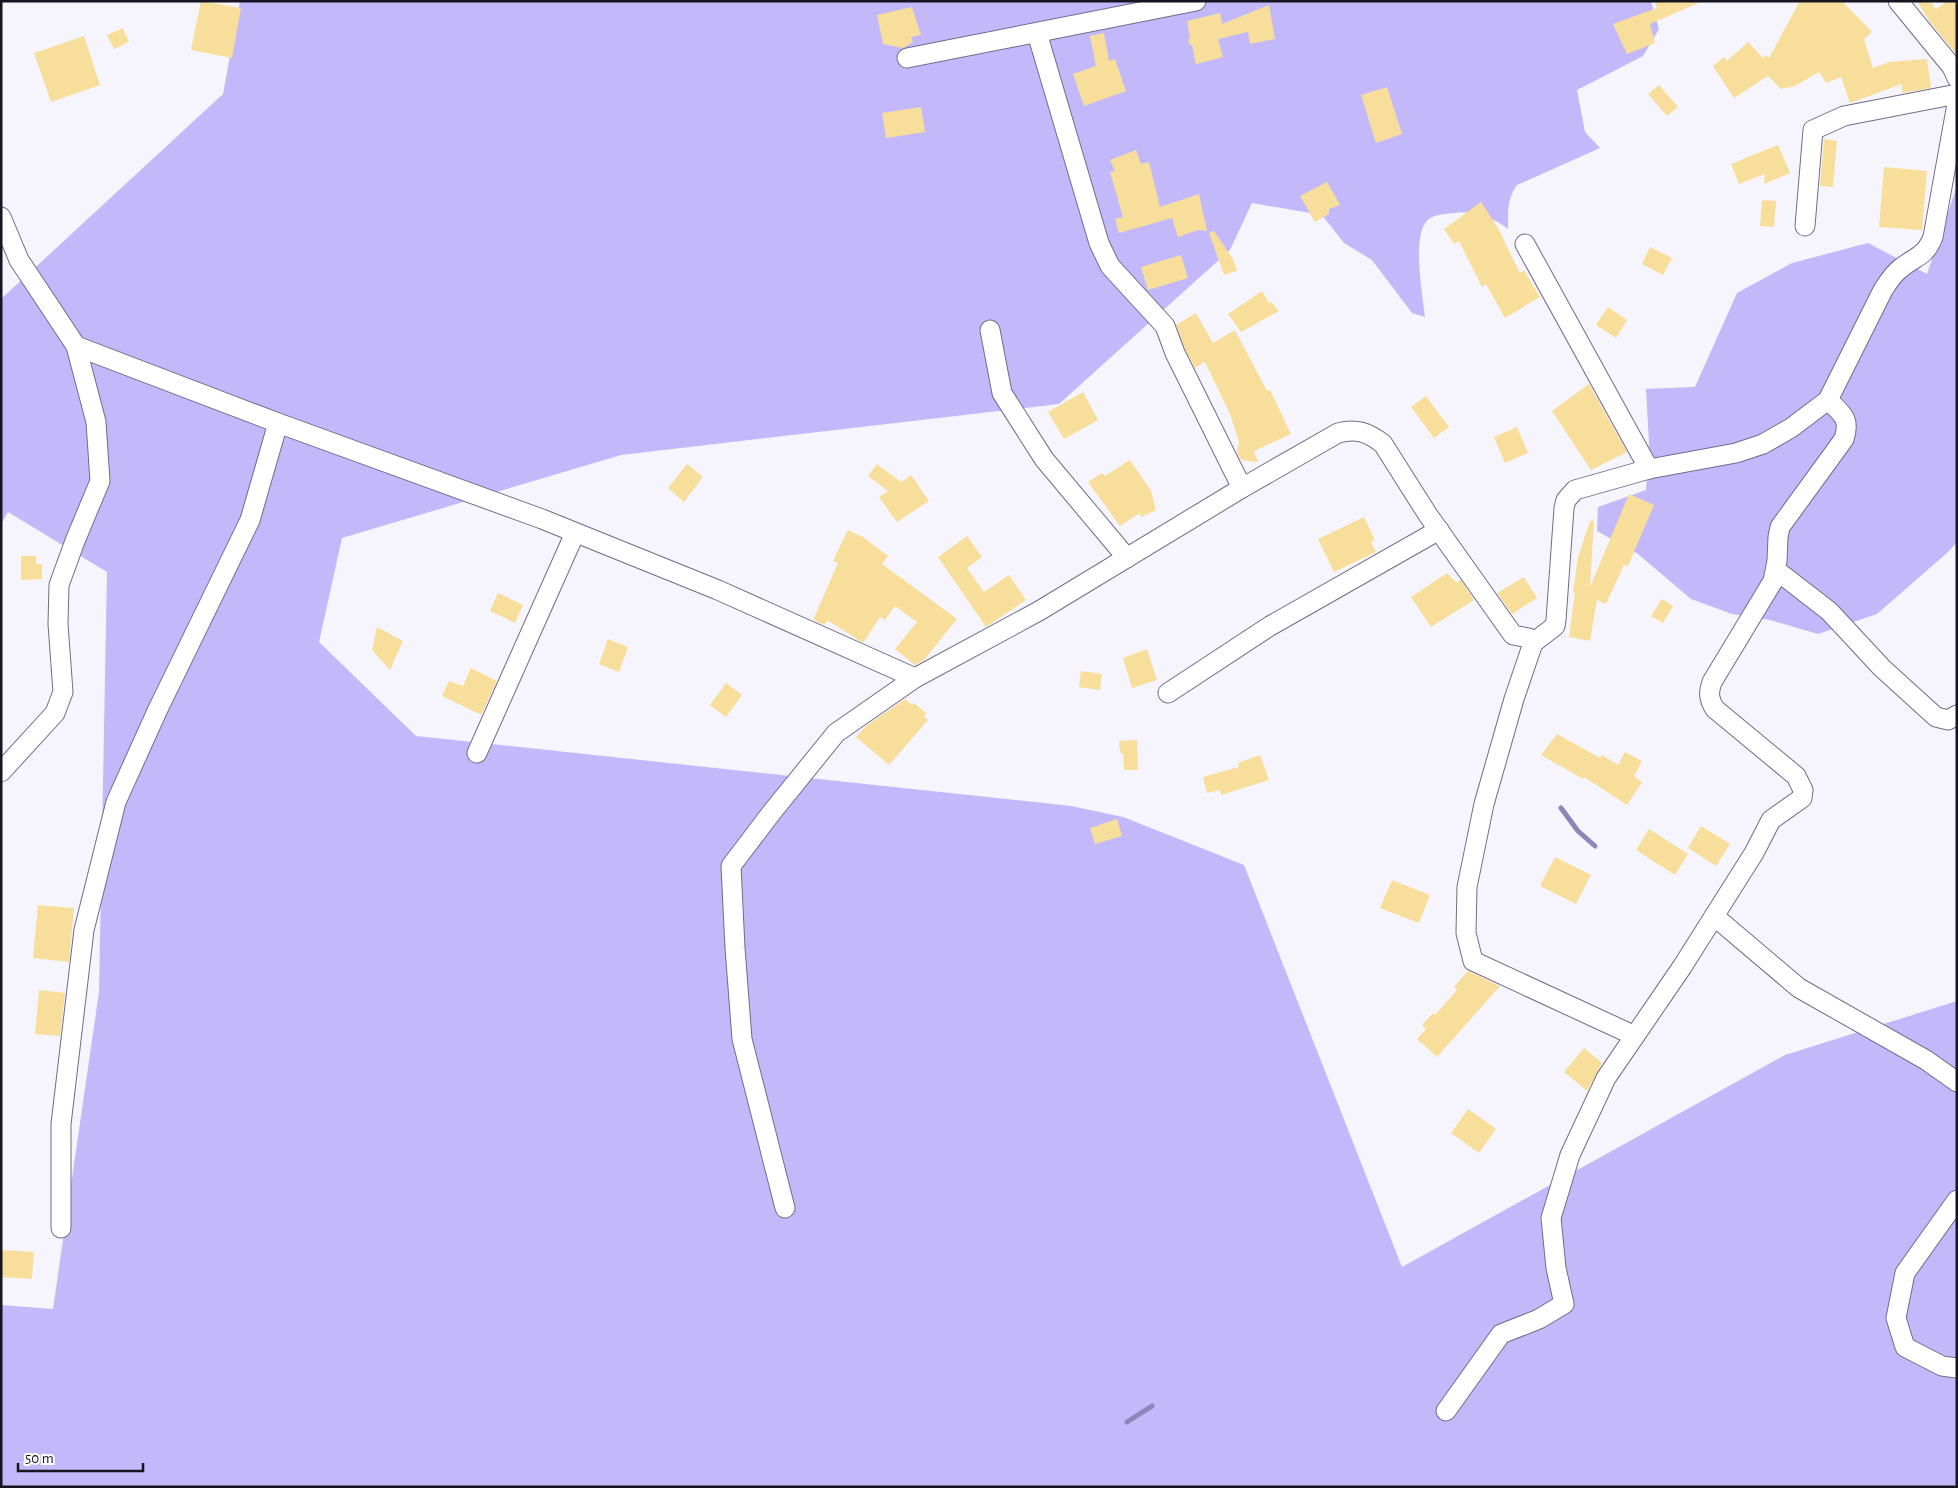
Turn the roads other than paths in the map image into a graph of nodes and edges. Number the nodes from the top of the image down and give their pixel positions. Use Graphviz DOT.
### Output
graph roads {
  1 [pos="1196,1"];
  2 [pos="1898,1"];
  3 [pos="1037,33"];
  4 [pos="907,58"];
  5 [pos="1957,78"];
  6 [pos="1957,94"];
  7 [pos="1957,104"];
  8 [pos="1,217"];
  9 [pos="1805,226"];
  10 [pos="1525,244"];
  11 [pos="990,330"];
  12 [pos="76,346"];
  13 [pos="1828,400"];
  14 [pos="278,424"];
  15 [pos="1649,469"];
  16 [pos="1242,488"];
  17 [pos="1439,530"];
  18 [pos="575,533"];
  19 [pos="1127,558"];
  20 [pos="1776,570"];
  21 [pos="1533,643"];
  22 [pos="915,678"];
  23 [pos="1168,694"];
  24 [pos="1957,715"];
  25 [pos="477,753"];
  26 [pos="1,772"];
  27 [pos="1714,916"];
  28 [pos="1635,1036"];
  29 [pos="1957,1082"];
  30 [pos="1957,1200"];
  31 [pos="785,1208"];
  32 [pos="61,1228"];
  33 [pos="1957,1368"];
  34 [pos="1446,1411"];
  1 -- 3 [label="street"];
  2 -- 5 [label="street"];
  3 -- 4 [label="street"];
  3 -- 16 [label="street"];
  6 -- 9 [label="street"];
  7 -- 13 [label="street"];
  8 -- 12 [label="street"];
  10 -- 15 [label="street"];
  11 -- 19 [label="street"];
  12 -- 14 [label="street"];
  12 -- 26 [label="street"];
  13 -- 15 [label="street"];
  13 -- 20 [label="street"];
  14 -- 18 [label="street"];
  14 -- 32 [label="street"];
  15 -- 21 [label="street"];
  16 -- 17 [label="street"];
  16 -- 19 [label="street"];
  17 -- 21 [label="street"];
  17 -- 23 [label="street"];
  18 -- 22 [label="street"];
  18 -- 25 [label="street"];
  19 -- 22 [label="street"];
  20 -- 24 [label="street"];
  20 -- 27 [label="street"];
  21 -- 28 [label="street"];
  22 -- 31 [label="street"];
  27 -- 28 [label="street"];
  27 -- 29 [label="street"];
  28 -- 34 [label="street"];
  30 -- 33 [label="street"];
}
